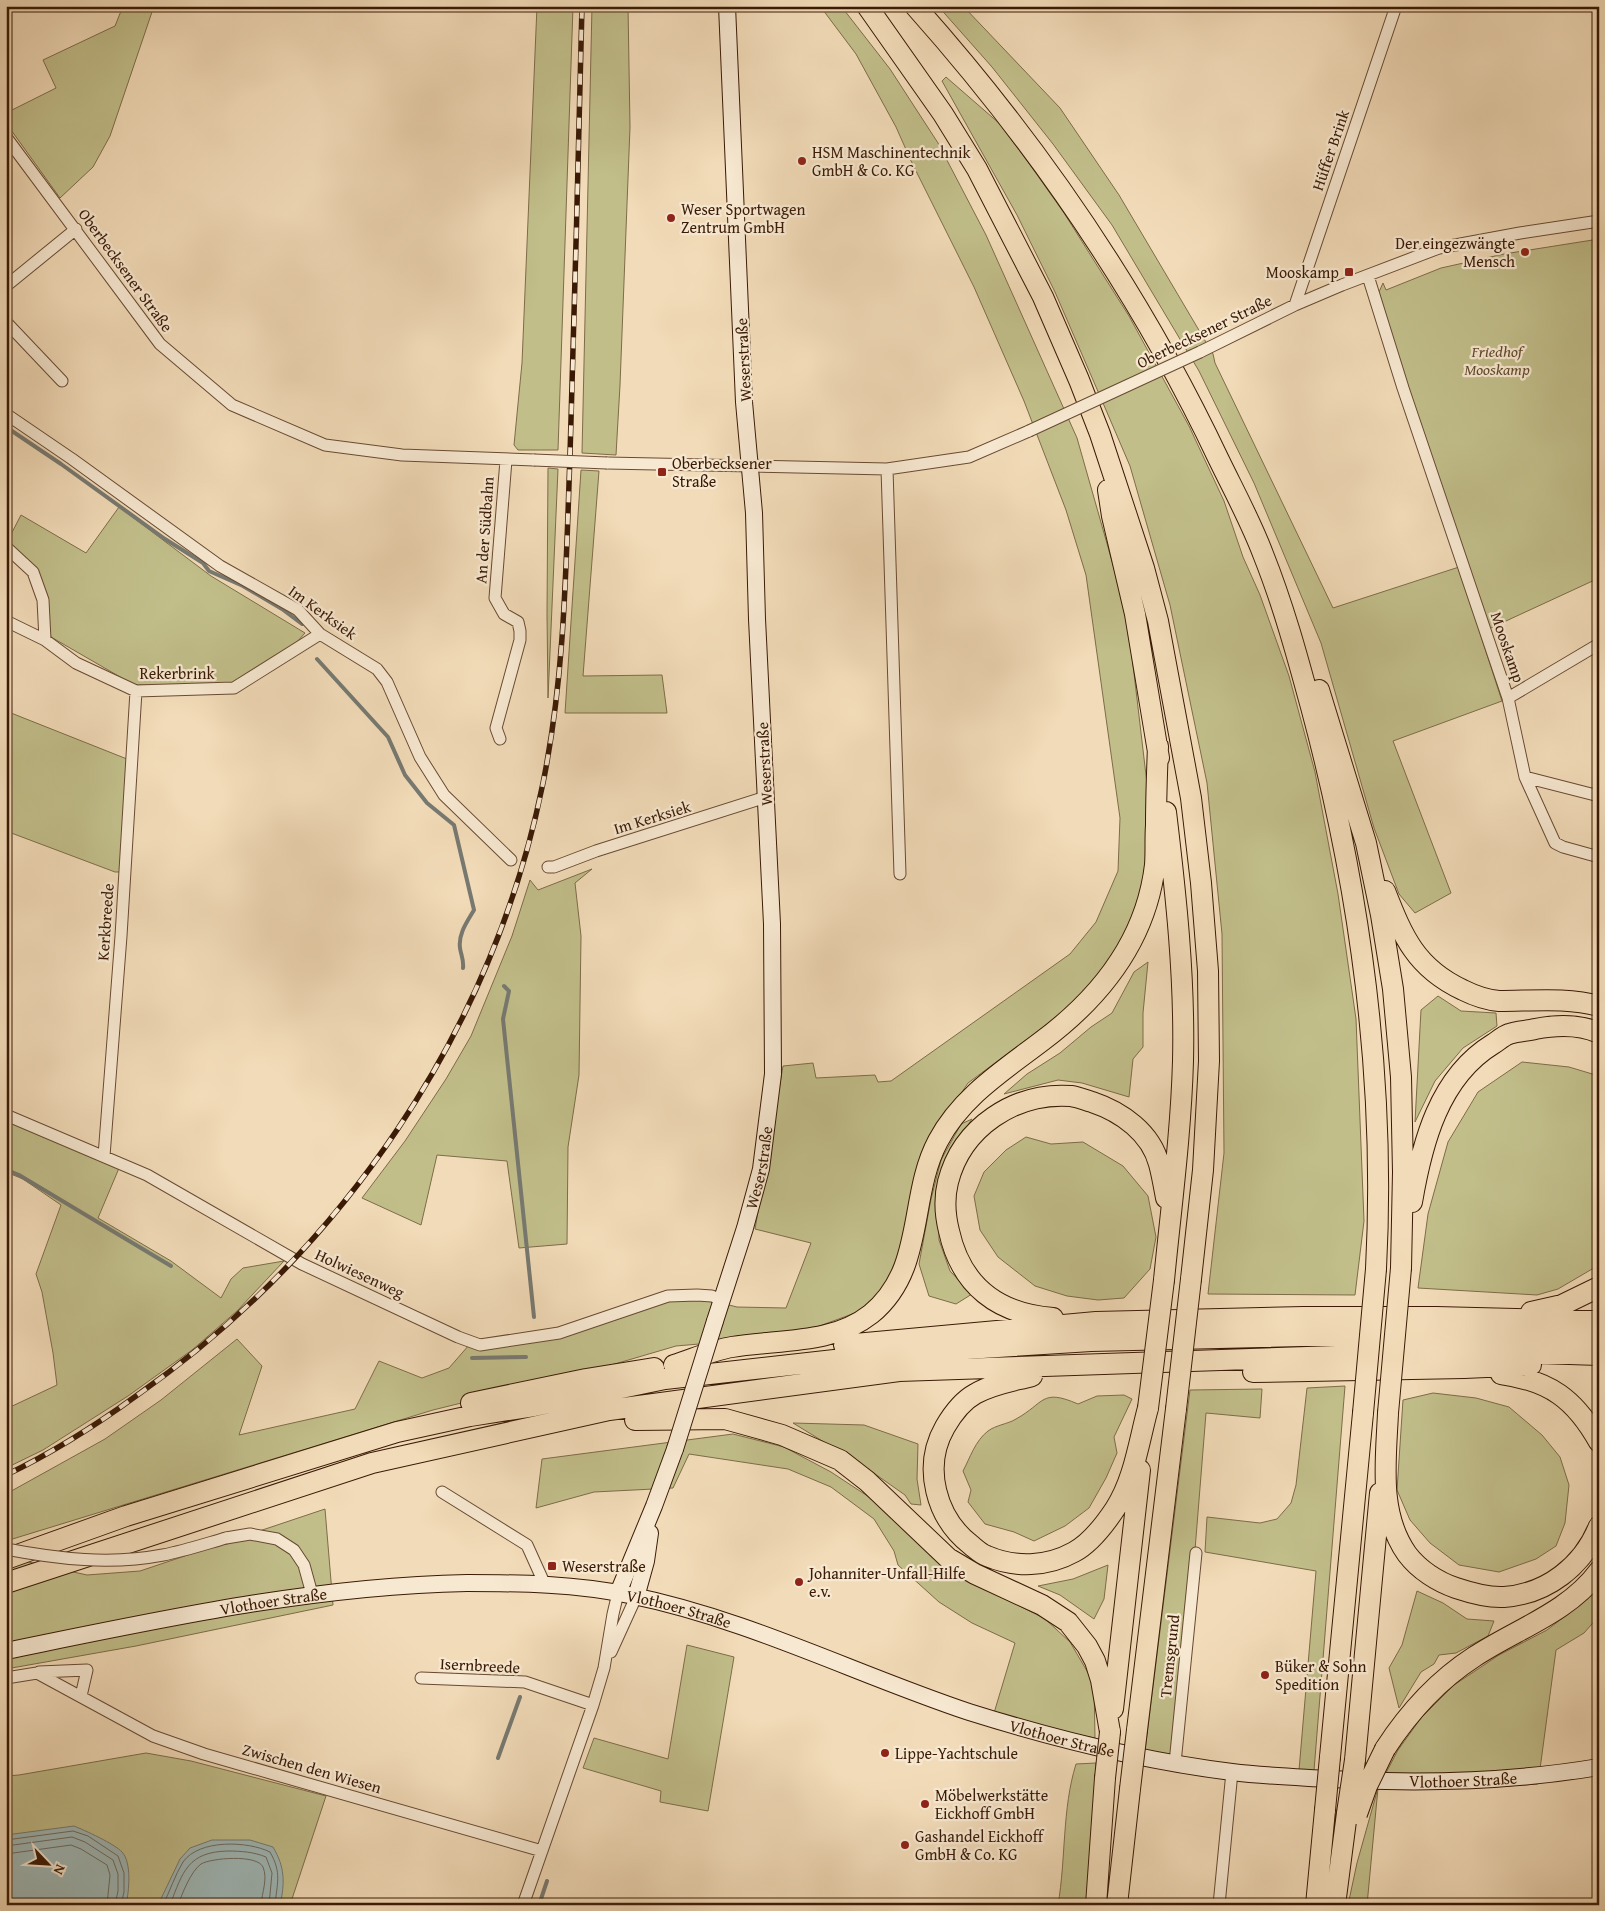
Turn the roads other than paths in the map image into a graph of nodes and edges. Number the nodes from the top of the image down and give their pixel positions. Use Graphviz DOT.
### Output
graph roads {
  1 [pos="727,6"];
  2 [pos="867,6"];
  3 [pos="915,6"];
  4 [pos="1396,6"];
  5 [pos="6,137"];
  6 [pos="1599,221"];
  7 [pos="76,229"];
  8 [pos="1368,276"];
  9 [pos="6,286"];
  10 [pos="1295,305"];
  11 [pos="6,322"];
  12 [pos="62,381"];
  13 [pos="6,414"];
  14 [pos="1100,434"];
  15 [pos="506,460"];
  16 [pos="751,466"];
  17 [pos="887,470"];
  18 [pos="6,547"];
  19 [pos="6,622"];
  20 [pos="1290,632"];
  21 [pos="320,634"];
  22 [pos="45,640"];
  23 [pos="1599,644"];
  24 [pos="136,691"];
  25 [pos="1508,698"];
  26 [pos="500,739"];
  27 [pos="1158,746"];
  28 [pos="1525,777"];
  29 [pos="1599,796"];
  30 [pos="766,797"];
  31 [pos="1366,842"];
  32 [pos="1599,856"];
  33 [pos="511,860"];
  34 [pos="548,867"];
  35 [pos="900,874"];
  36 [pos="1599,1006"];
  37 [pos="1599,1033"];
  38 [pos="6,1115"];
  39 [pos="104,1156"];
  40 [pos="1168,1235"];
  41 [pos="1401,1268"];
  42 [pos="1599,1287"];
  43 [pos="722,1300"];
  44 [pos="1436,1317"];
  45 [pos="1599,1321"];
  46 [pos="1096,1322"];
  47 [pos="1599,1338"];
  48 [pos="1599,1355"];
  49 [pos="1599,1361"];
  50 [pos="674,1365"];
  51 [pos="1464,1368"];
  52 [pos="1032,1376"];
  53 [pos="1148,1408"];
  54 [pos="1388,1414"];
  55 [pos="635,1420"];
  56 [pos="397,1432"];
  57 [pos="1599,1442"];
  58 [pos="372,1464"];
  59 [pos="442,1492"];
  60 [pos="654,1506"];
  61 [pos="1599,1526"];
  62 [pos="6,1549"];
  63 [pos="1196,1553"];
  64 [pos="6,1559"];
  65 [pos="1599,1571"];
  66 [pos="6,1583"];
  67 [pos="545,1585"];
  68 [pos="618,1593"];
  69 [pos="312,1594"];
  70 [pos="636,1597"];
  71 [pos="6,1651"];
  72 [pos="604,1668"];
  73 [pos="37,1673"];
  74 [pos="6,1678"];
  75 [pos="421,1678"];
  76 [pos="81,1696"];
  77 [pos="593,1705"];
  78 [pos="1110,1732"];
  79 [pos="1175,1763"];
  80 [pos="1599,1767"];
  81 [pos="1232,1772"];
  82 [pos="1352,1814"];
  83 [pos="542,1851"];
  84 [pos="523,1905"];
  85 [pos="1096,1905"];
  86 [pos="1117,1905"];
  87 [pos="1219,1905"];
  88 [pos="1316,1905"];
  89 [pos="1335,1905"];
  1 -- 16 [label="street, Weserstraße"];
  2 -- 14 [label="highway"];
  3 -- 20 [label="highway"];
  4 -- 10 [label="street, Hüffer Brink"];
  5 -- 7 [label="street, Oberbecksener Straße"];
  6 -- 8 [label="street, Oberbecksener Straße"];
  7 -- 9 [label="street"];
  7 -- 15 [label="street, Oberbecksener Straße"];
  8 -- 10 [label="street, Oberbecksener Straße"];
  8 -- 25 [label="street, Mooskamp"];
  10 -- 17 [label="street, Oberbecksener Straße, bridge"];
  11 -- 12 [label="street"];
  13 -- 21 [label="street, Im Kerksiek"];
  14 -- 27 [label="highway"];
  14 -- 86 [label="highway, bridge"];
  15 -- 16 [label="street, Oberbecksener Straße, bridge"];
  15 -- 26 [label="street, An der Südbahn"];
  16 -- 17 [label="street, Oberbecksener Straße"];
  16 -- 30 [label="street, Weserstraße"];
  17 -- 35 [label="street"];
  18 -- 22 [label="street"];
  19 -- 22 [label="street, Rekerbrink"];
  20 -- 31 [label="highway"];
  20 -- 88 [label="highway, bridge"];
  21 -- 24 [label="street, Rekerbrink"];
  21 -- 33 [label="street, Im Kerksiek"];
  22 -- 24 [label="street, Rekerbrink"];
  23 -- 25 [label="street"];
  24 -- 39 [label="street, Kerkbreede"];
  25 -- 28 [label="street, Mooskamp"];
  27 -- 40 [label="highway"];
  27 -- 50 [label="highway"];
  28 -- 29 [label="street"];
  28 -- 32 [label="street, Mooskamp"];
  30 -- 34 [label="street, Im Kerksiek"];
  30 -- 43 [label="street, Weserstraße"];
  31 -- 36 [label="highway"];
  31 -- 41 [label="highway"];
  37 -- 41 [label="highway"];
  38 -- 39 [label="street, Holwiesenweg"];
  39 -- 43 [label="street, Holwiesenweg"];
  40 -- 46 [label="highway"];
  40 -- 53 [label="highway, bridge"];
  41 -- 54 [label="highway, bridge"];
  42 -- 44 [label="highway"];
  43 -- 60 [label="street, Weserstraße, bridge"];
  44 -- 45 [label="highway"];
  44 -- 46 [label="highway"];
  46 -- 50 [label="highway"];
  47 -- 56 [label="highway"];
  48 -- 58 [label="highway"];
  49 -- 51 [label="highway"];
  50 -- 56 [label="highway"];
  51 -- 52 [label="highway"];
  51 -- 57 [label="highway"];
  52 -- 53 [label="highway"];
  52 -- 55 [label="highway"];
  53 -- 78 [label="highway"];
  54 -- 61 [label="highway"];
  54 -- 82 [label="highway, bridge"];
  55 -- 58 [label="highway"];
  55 -- 78 [label="highway"];
  56 -- 64 [label="highway"];
  58 -- 66 [label="highway"];
  59 -- 67 [label="street"];
  60 -- 68 [label="street, Weserstraße"];
  60 -- 70 [label="street, Weserstraße"];
  62 -- 69 [label="street, bridge"];
  63 -- 79 [label="street, Tremsgrund"];
  65 -- 82 [label="highway, bridge"];
  67 -- 68 [label="street, Vlothoer Straße"];
  67 -- 69 [label="street, Vlothoer Straße"];
  68 -- 70 [label="street, Vlothoer Straße"];
  68 -- 72 [label="street, Weserstraße"];
  69 -- 71 [label="street, Vlothoer Straße"];
  70 -- 72 [label="street, Weserstraße"];
  70 -- 79 [label="street, Vlothoer Straße"];
  72 -- 77 [label="street, Weserstraße"];
  73 -- 74 [label="street"];
  73 -- 76 [label="street, Zwischen den Wiesen"];
  73 -- 76 [label="street"];
  75 -- 77 [label="street, Isernbreede"];
  76 -- 83 [label="street, Zwischen den Wiesen"];
  77 -- 83 [label="street, Weserstraße"];
  78 -- 85 [label="highway, bridge"];
  79 -- 81 [label="street, Vlothoer Straße"];
  80 -- 81 [label="street, Vlothoer Straße"];
  81 -- 87 [label="street"];
  82 -- 89 [label="highway"];
  83 -- 84 [label="street, Weserstraße"];
}
